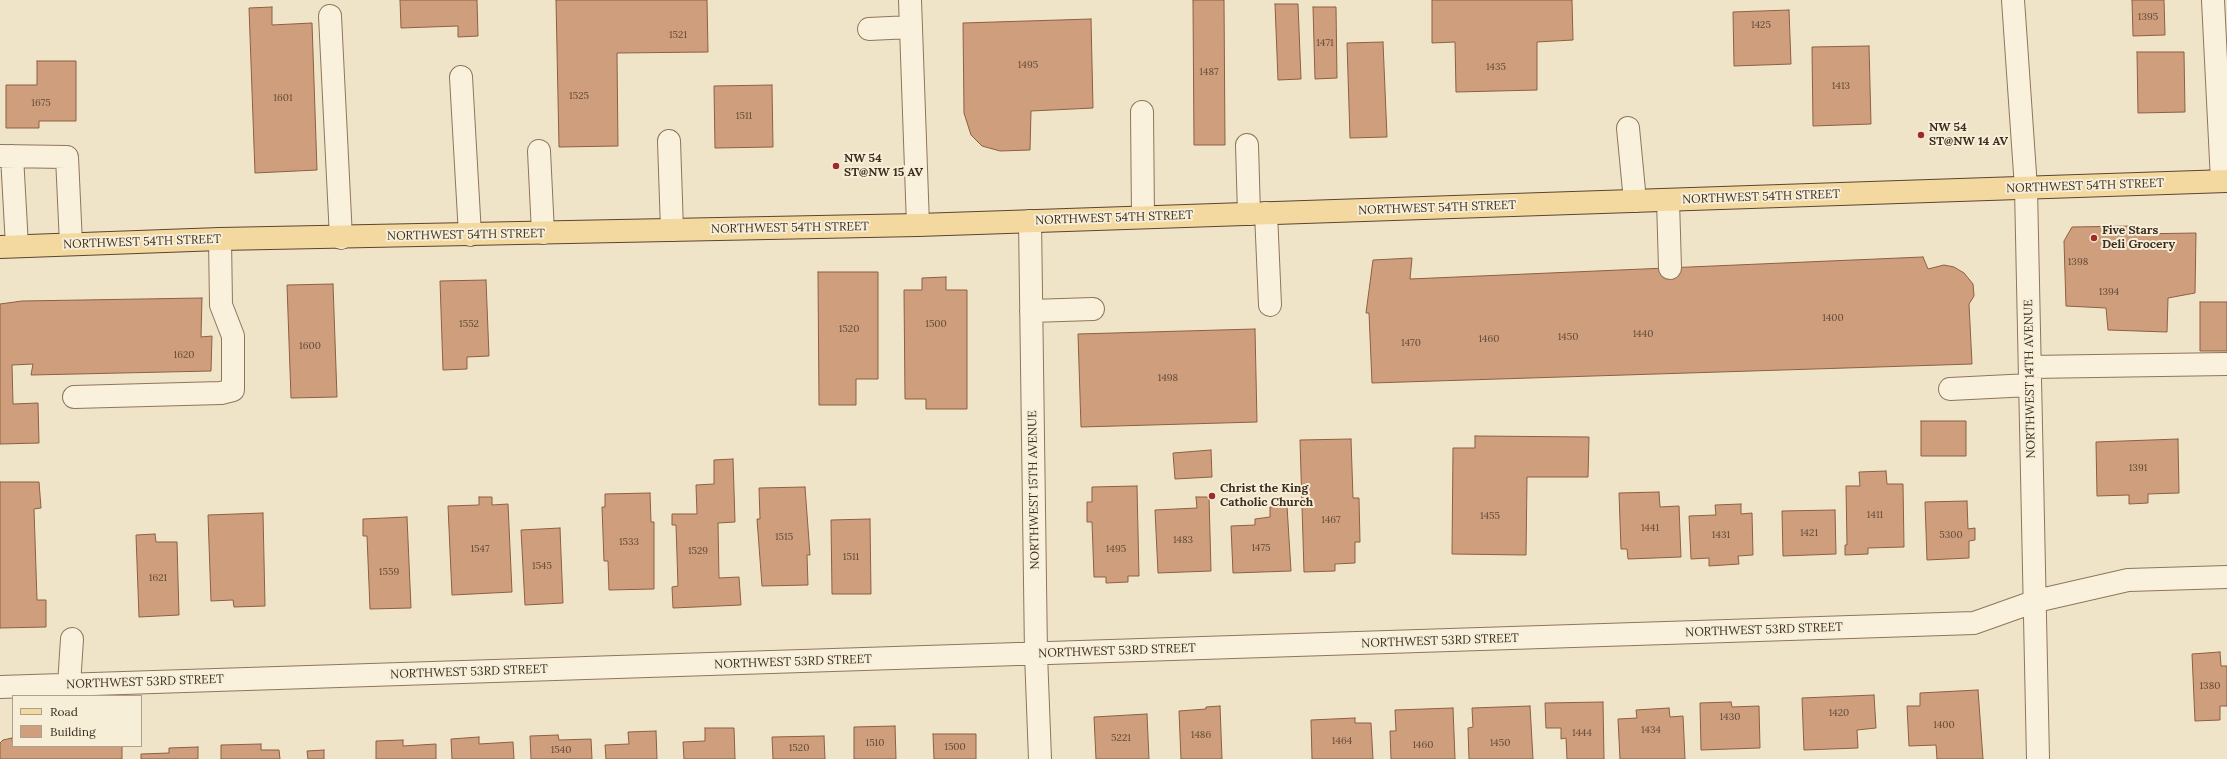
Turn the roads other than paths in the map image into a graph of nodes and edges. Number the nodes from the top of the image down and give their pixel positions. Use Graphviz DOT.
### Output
graph roads {
  1 [pos="910,0"];
  2 [pos="2013,0"];
  3 [pos="2213,0"];
  4 [pos="330,16"];
  5 [pos="911,27"];
  6 [pos="869,29"];
  7 [pos="461,77"];
  8 [pos="1142,112"];
  9 [pos="1628,128"];
  10 [pos="669,141"];
  11 [pos="1247,145"];
  12 [pos="539,151"];
  13 [pos="6,156"];
  14 [pos="2224,181"];
  15 [pos="2026,188"];
  16 [pos="1668,200"];
  17 [pos="1635,201"];
  18 [pos="1258,214"];
  19 [pos="1143,217"];
  20 [pos="1030,221"];
  21 [pos="918,225"];
  22 [pos="672,230"];
  23 [pos="544,233"];
  24 [pos="470,235"];
  25 [pos="341,238"];
  26 [pos="220,239"];
  27 [pos="71,244"];
  28 [pos="8,246"];
  29 [pos="1670,268"];
  30 [pos="1270,305"];
  31 [pos="1093,309"];
  32 [pos="1031,311"];
  33 [pos="2227,364"];
  34 [pos="2030,376"];
  35 [pos="1950,389"];
  36 [pos="74,397"];
  37 [pos="2227,577"];
  38 [pos="2036,601"];
  39 [pos="72,639"];
  40 [pos="1036,654"];
  41 [pos="69,685"];
  42 [pos="0,687"];
  43 [pos="1040,759"];
  44 [pos="2038,759"];
  1 -- 5 [label="street"];
  2 -- 15 [label="street, NORTHWEST 14TH AVENUE"];
  3 -- 14 [label="street"];
  4 -- 25 [label="street"];
  5 -- 6 [label="street"];
  5 -- 21 [label="street"];
  7 -- 24 [label="street"];
  8 -- 19 [label="street"];
  9 -- 17 [label="street"];
  10 -- 22 [label="street"];
  11 -- 18 [label="street"];
  12 -- 23 [label="street"];
  13 -- 27 [label="street"];
  13 -- 28 [label="street"];
  14 -- 15 [label="main road, NORTHWEST 54TH STREET"];
  15 -- 16 [label="main road, NORTHWEST 54TH STREET"];
  15 -- 34 [label="street, NORTHWEST 14TH AVENUE"];
  16 -- 17 [label="main road, NORTHWEST 54TH STREET"];
  16 -- 29 [label="street"];
  17 -- 18 [label="main road, NORTHWEST 54TH STREET"];
  18 -- 19 [label="main road, NORTHWEST 54TH STREET"];
  18 -- 30 [label="street"];
  19 -- 20 [label="main road, NORTHWEST 54TH STREET"];
  20 -- 21 [label="main road, NORTHWEST 54TH STREET"];
  20 -- 32 [label="street, NORTHWEST 15TH AVENUE"];
  21 -- 22 [label="main road, NORTHWEST 54TH STREET"];
  22 -- 23 [label="main road, NORTHWEST 54TH STREET"];
  23 -- 24 [label="main road, NORTHWEST 54TH STREET"];
  24 -- 25 [label="main road, NORTHWEST 54TH STREET"];
  25 -- 26 [label="main road, NORTHWEST 54TH STREET"];
  26 -- 27 [label="main road, NORTHWEST 54TH STREET"];
  26 -- 36 [label="street"];
  27 -- 28 [label="main road, NORTHWEST 54TH STREET"];
  31 -- 32 [label="street"];
  32 -- 40 [label="street, NORTHWEST 15TH AVENUE"];
  33 -- 34 [label="street"];
  34 -- 35 [label="street"];
  34 -- 38 [label="street, NORTHWEST 14TH AVENUE"];
  37 -- 38 [label="street, NORTHWEST 53RD STREET"];
  38 -- 40 [label="street, NORTHWEST 53RD STREET"];
  38 -- 44 [label="street, NORTHWEST 14TH AVENUE"];
  39 -- 41 [label="street"];
  40 -- 41 [label="street, NORTHWEST 53RD STREET"];
  40 -- 43 [label="street, NORTHWEST 15TH AVENUE"];
  41 -- 42 [label="street, NORTHWEST 53RD STREET"];
}
